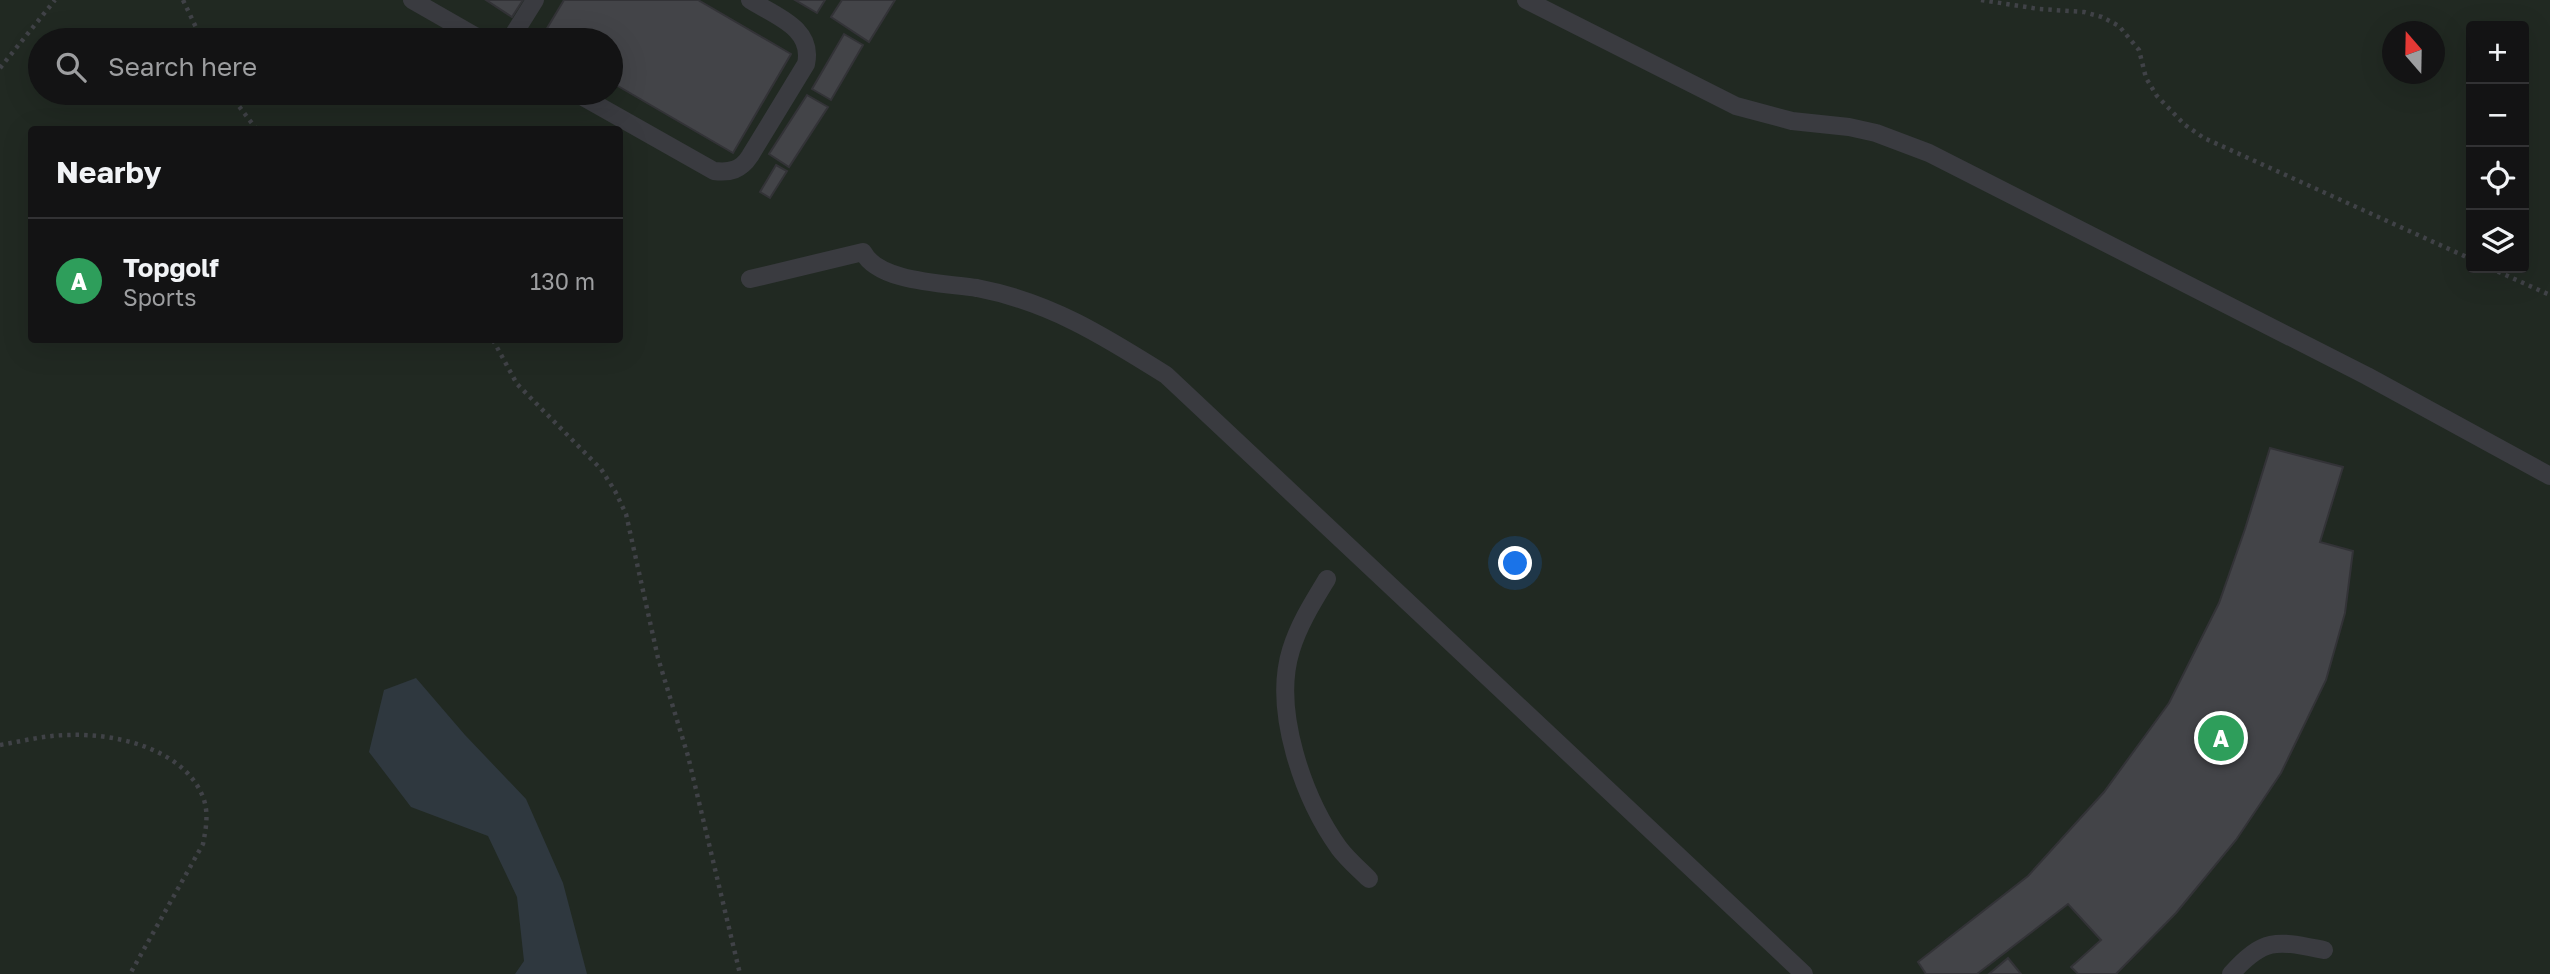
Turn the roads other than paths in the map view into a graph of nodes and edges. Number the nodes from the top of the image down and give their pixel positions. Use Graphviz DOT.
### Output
graph roads {
  1 [pos="412,0"];
  2 [pos="535,0"];
  3 [pos="750,0"];
  4 [pos="1527,0"];
  5 [pos="461,28"];
  6 [pos="518,28"];
  7 [pos="597,105"];
  8 [pos="750,279"];
  9 [pos="2550,476"];
  10 [pos="1327,579"];
  11 [pos="1369,879"];
  12 [pos="2324,950"];
  13 [pos="1804,974"];
  14 [pos="2231,974"];
  1 -- 5 [label="lane"];
  2 -- 6 [label="lane"];
  3 -- 7 [label="lane"];
  4 -- 9 [label="lane"];
  8 -- 13 [label="lane"];
  10 -- 11 [label="lane"];
  12 -- 14 [label="lane"];
}
